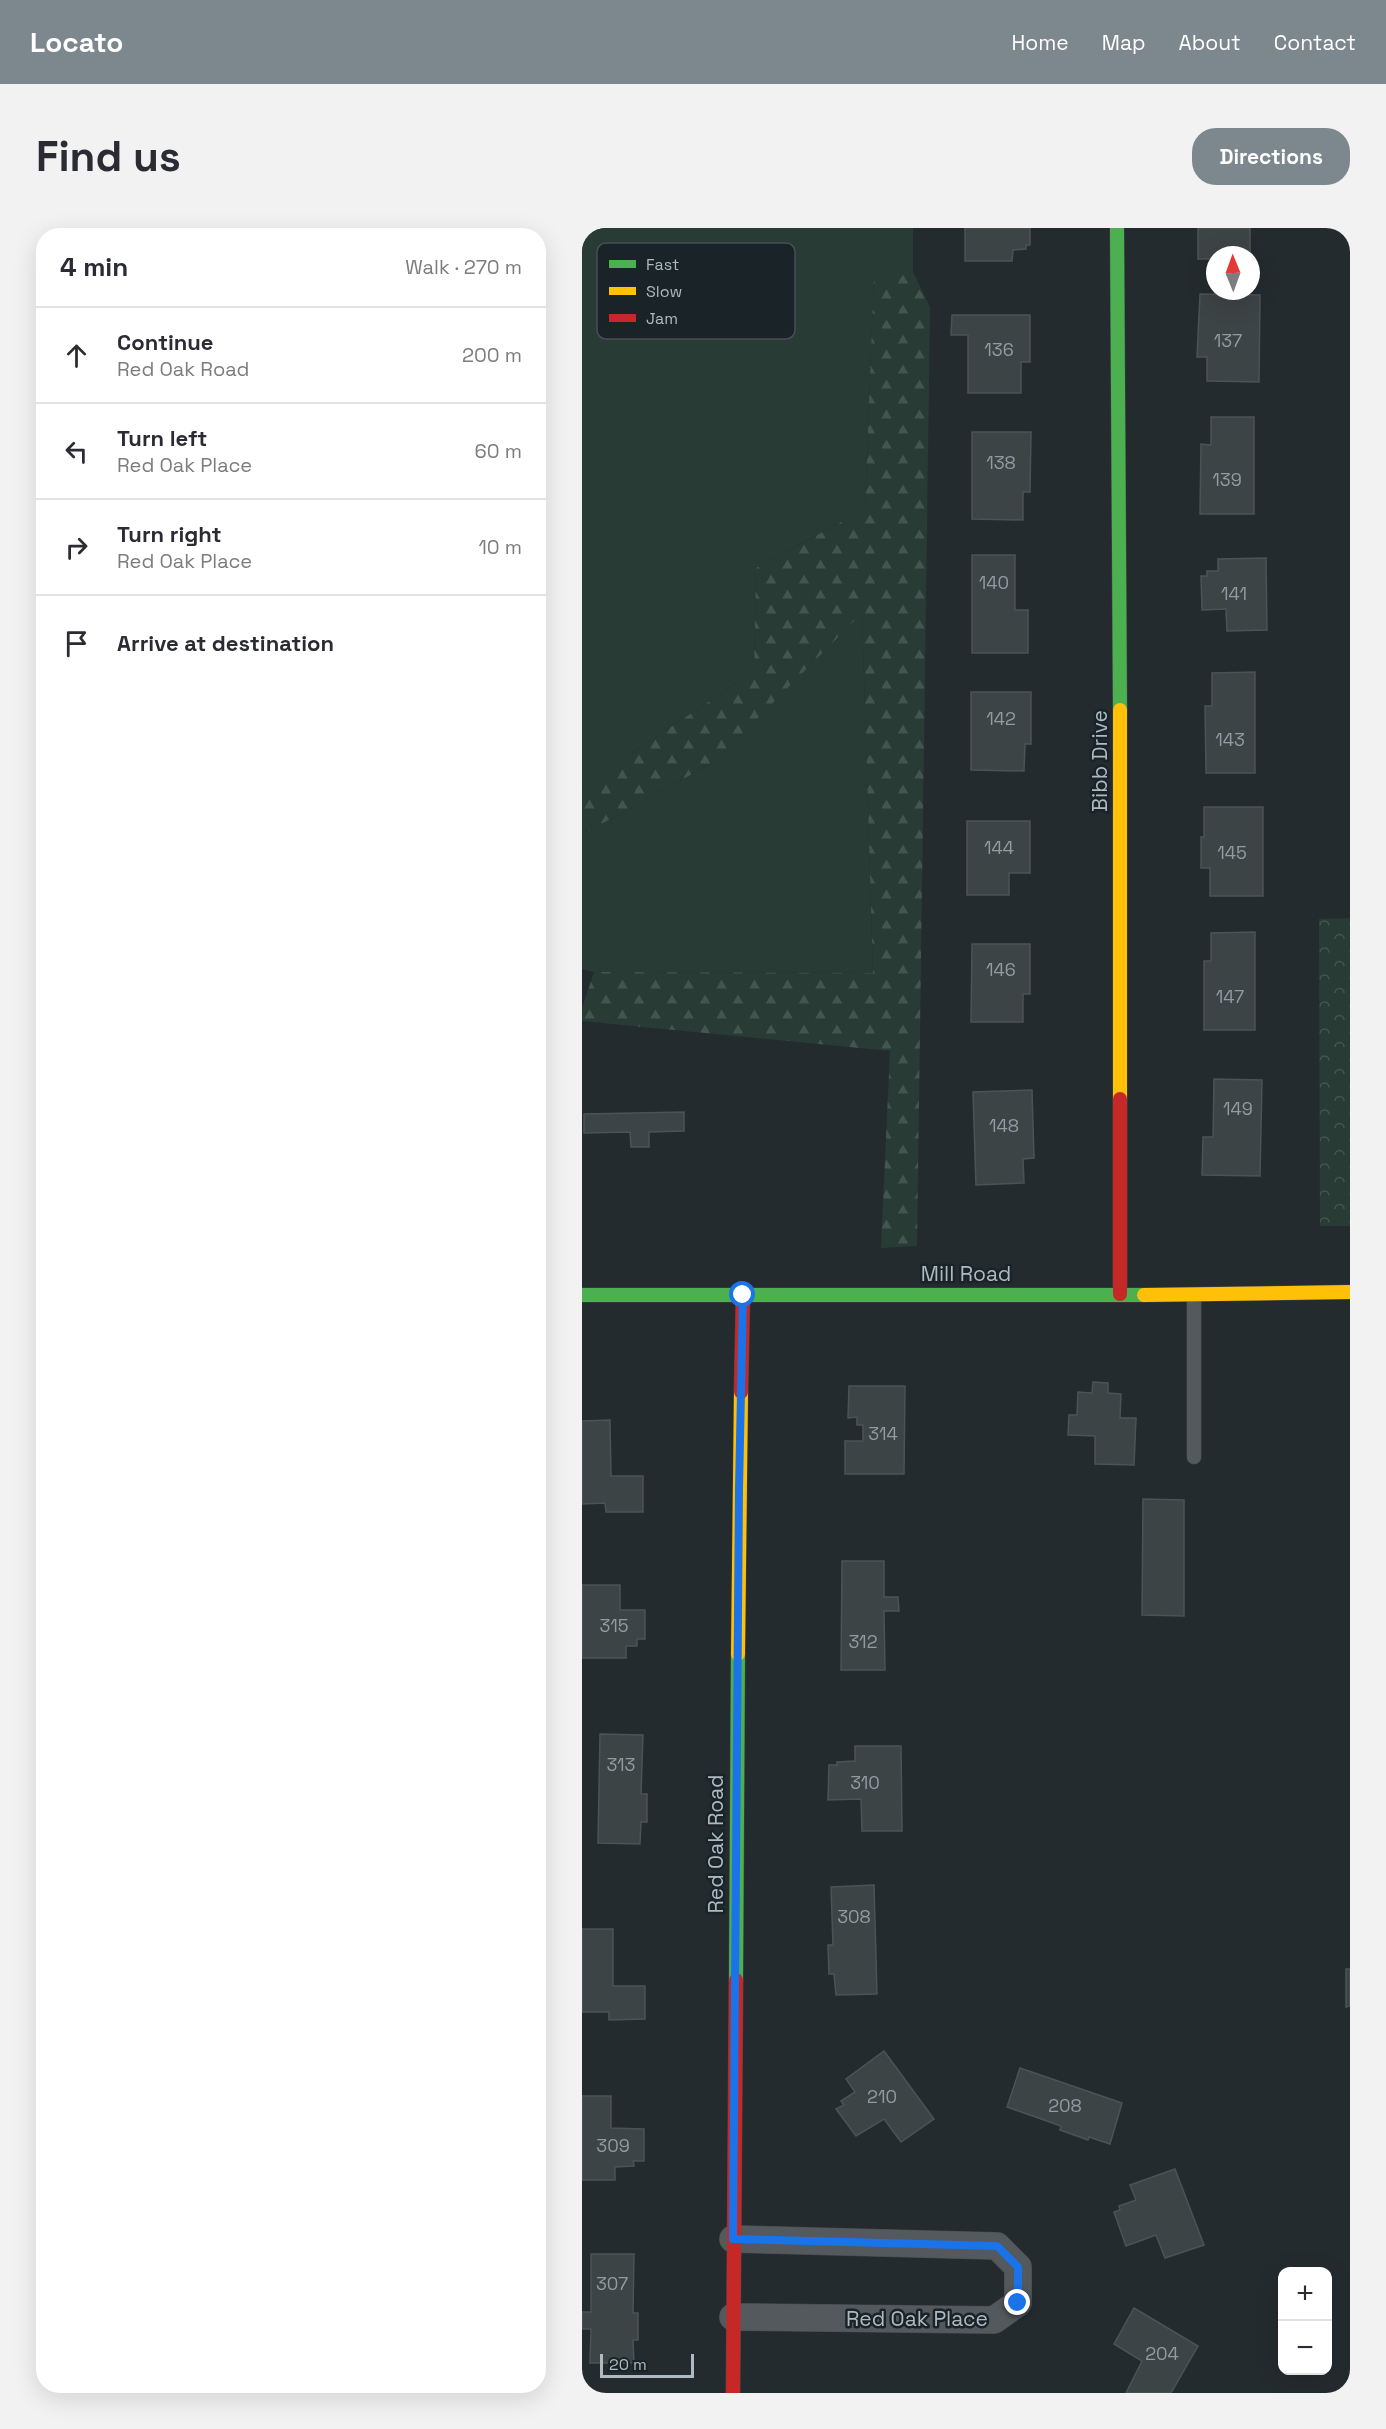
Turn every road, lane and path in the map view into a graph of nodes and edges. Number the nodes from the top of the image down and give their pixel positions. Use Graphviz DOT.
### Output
graph roads {
  1 [pos="1117,228"];
  2 [pos="1350,1292"];
  3 [pos="1120,1294"];
  4 [pos="1194,1294"];
  5 [pos="582,1295"];
  6 [pos="743,1295"];
  7 [pos="1194,1457"];
  8 [pos="733,2239"];
  9 [pos="733,2317"];
  10 [pos="733,2393"];
  1 -- 3 [label="street, Bibb Drive"];
  2 -- 4 [label="street, Mill Road"];
  3 -- 4 [label="street, Mill Road"];
  3 -- 6 [label="street, Mill Road"];
  4 -- 7 [label="lane"];
  5 -- 6 [label="street, Mill Road"];
  6 -- 8 [label="street, Red Oak Road"];
  8 -- 9 [label="street, Red Oak Road"];
  8 -- 9 [label="street, Red Oak Place"];
  9 -- 10 [label="street, Red Oak Road"];
}
